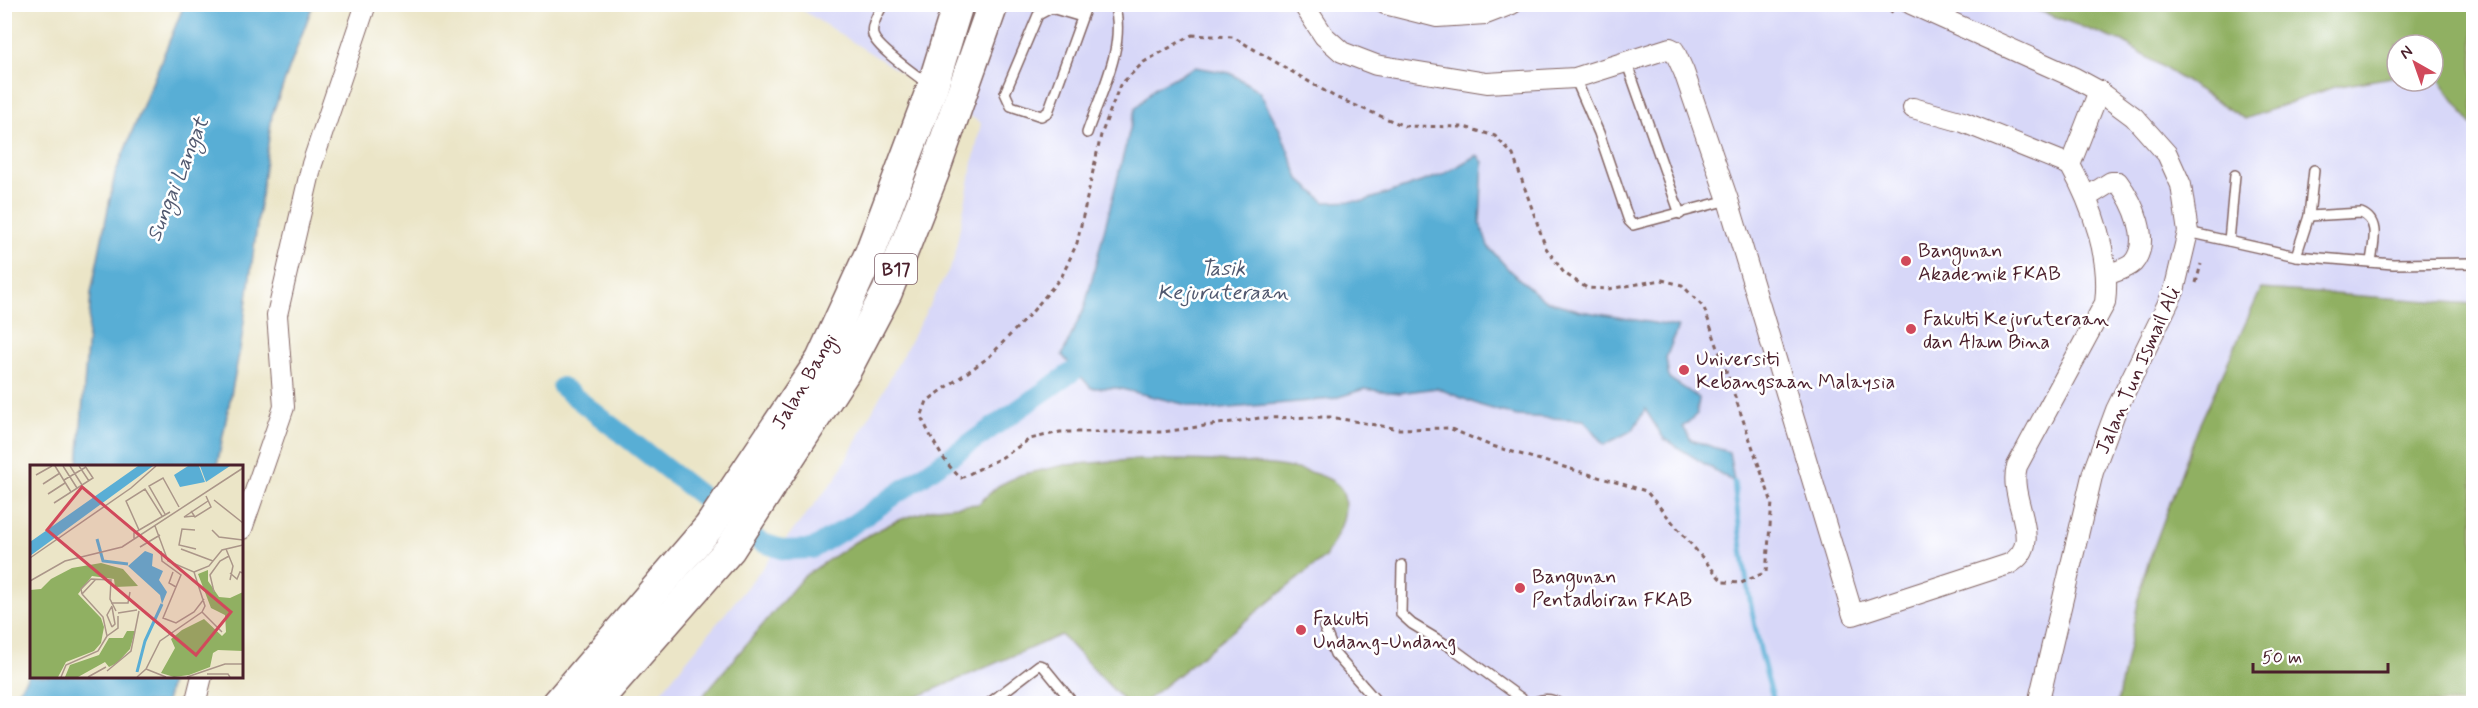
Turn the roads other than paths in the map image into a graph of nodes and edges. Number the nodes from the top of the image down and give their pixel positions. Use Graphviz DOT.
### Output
graph roads {
  1 [pos="366,4"];
  2 [pos="883,4"];
  3 [pos="958,4"];
  4 [pos="993,4"];
  5 [pos="1087,4"];
  6 [pos="1114,4"];
  7 [pos="1303,4"];
  8 [pos="1385,4"];
  9 [pos="1512,4"];
  10 [pos="1911,4"];
  11 [pos="1082,17"];
  12 [pos="1626,61"];
  13 [pos="1575,78"];
  14 [pos="932,88"];
  15 [pos="2098,91"];
  16 [pos="1913,108"];
  17 [pos="1087,134"];
  18 [pos="2070,165"];
  19 [pos="2314,170"];
  20 [pos="2235,175"];
  21 [pos="2087,197"];
  22 [pos="1728,200"];
  23 [pos="1680,214"];
  24 [pos="2309,216"];
  25 [pos="2188,232"];
  26 [pos="2229,241"];
  27 [pos="2296,256"];
  28 [pos="2371,262"];
  29 [pos="2474,263"];
  30 [pos="2106,275"];
  31 [pos="743,504"];
  32 [pos="243,526"];
  33 [pos="1402,565"];
  34 [pos="1324,627"];
  35 [pos="202,678"];
  36 [pos="195,704"];
  37 [pos="557,704"];
  38 [pos="594,704"];
  39 [pos="988,704"];
  40 [pos="1074,704"];
  41 [pos="1379,704"];
  42 [pos="1530,704"];
  43 [pos="1560,704"];
  44 [pos="2038,704"];
  1 -- 32 [label="street"];
  2 -- 14 [label="lane"];
  3 -- 14 [label="main road, Jalan Bangi / B17"];
  4 -- 31 [label="main road, Jalan Bangi / B17"];
  5 -- 11 [label="lane"];
  6 -- 17 [label="lane"];
  7 -- 13 [label="street"];
  8 -- 9 [label="street"];
  10 -- 15 [label="street, Jalan Tun Ismail Ali"];
  11 -- 11 [label="lane"];
  12 -- 13 [label="street"];
  12 -- 22 [label="street"];
  12 -- 23 [label="lane"];
  13 -- 23 [label="lane"];
  14 -- 31 [label="main road, Jalan Bangi / B17"];
  15 -- 18 [label="street"];
  15 -- 25 [label="street, Jalan Tun Ismail Ali"];
  16 -- 18 [label="street"];
  18 -- 21 [label="street"];
  19 -- 24 [label="lane"];
  20 -- 26 [label="lane"];
  21 -- 30 [label="street"];
  21 -- 30 [label="street"];
  22 -- 23 [label="lane"];
  22 -- 30 [label="street"];
  24 -- 27 [label="lane"];
  24 -- 28 [label="lane"];
  25 -- 26 [label="lane"];
  25 -- 44 [label="street, Jalan Tun Ismail Ali"];
  26 -- 27 [label="lane"];
  27 -- 28 [label="lane"];
  28 -- 29 [label="lane"];
  31 -- 37 [label="main road, Jalan Bangi / B17"];
  31 -- 38 [label="main road, Jalan Bangi / B17"];
  33 -- 42 [label="lane"];
  34 -- 41 [label="lane"];
  35 -- 36 [label="street"];
  39 -- 40 [label="lane"];
  42 -- 43 [label="lane"];
}
